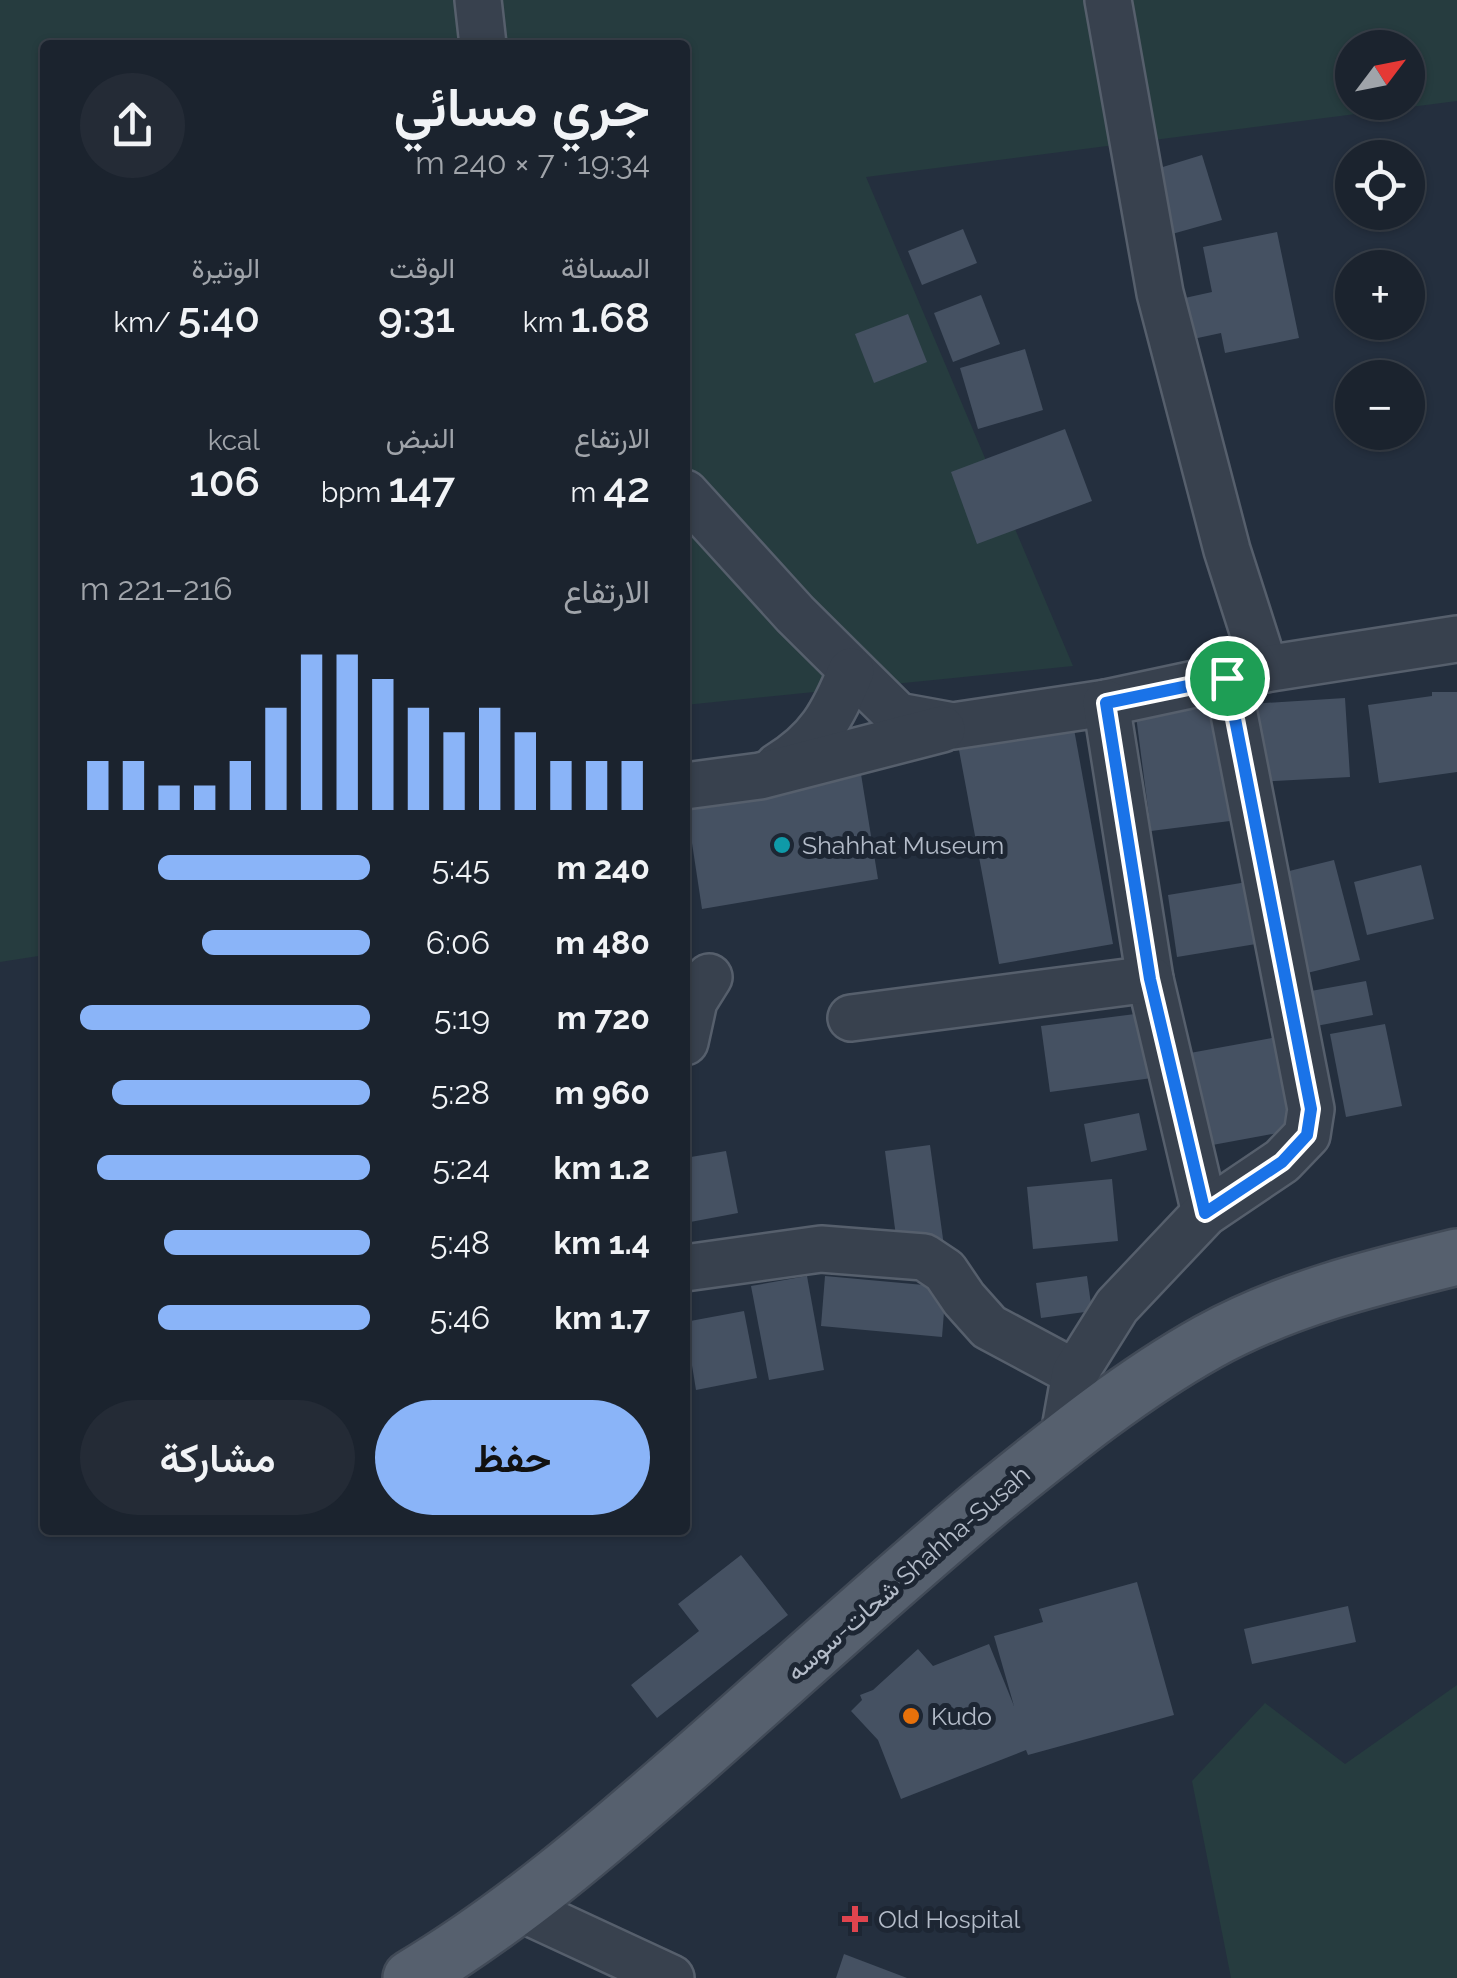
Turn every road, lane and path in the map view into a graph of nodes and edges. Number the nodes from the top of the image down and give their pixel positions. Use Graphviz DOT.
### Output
graph roads {
  1 [pos="478,0"];
  2 [pos="1108,0"];
  3 [pos="482,40"];
  4 [pos="690,499"];
  5 [pos="1457,640"];
  6 [pos="850,671"];
  7 [pos="1246,673"];
  8 [pos="1106,703"];
  9 [pos="953,726"];
  10 [pos="760,776"];
  11 [pos="690,785"];
  12 [pos="709,977"];
  13 [pos="1150,979"];
  14 [pos="851,1018"];
  15 [pos="690,1019"];
  16 [pos="1205,1213"];
  17 [pos="1457,1257"];
  18 [pos="690,1267"];
  19 [pos="1075,1372"];
  20 [pos="1063,1440"];
  21 [pos="518,1907"];
  22 [pos="411,1978"];
  23 [pos="671,1978"];
  1 -- 3 [label="street"];
  2 -- 7 [label="street"];
  4 -- 6 [label="street"];
  5 -- 7 [label="street"];
  6 -- 9 [label="street"];
  6 -- 10 [label="street"];
  7 -- 8 [label="street"];
  7 -- 16 [label="street"];
  8 -- 9 [label="street"];
  8 -- 13 [label="street"];
  9 -- 10 [label="street"];
  10 -- 11 [label="street"];
  12 -- 15 [label="street"];
  13 -- 14 [label="street"];
  13 -- 16 [label="street"];
  16 -- 19 [label="street"];
  17 -- 20 [label="main road, شحات-سوسه Shahha-Susah"];
  18 -- 19 [label="street"];
  19 -- 20 [label="street"];
  20 -- 21 [label="main road, شحات-سوسه Shahha-Susah"];
  21 -- 22 [label="main road, شحات-سوسه Shahha-Susah"];
  21 -- 23 [label="street"];
}
